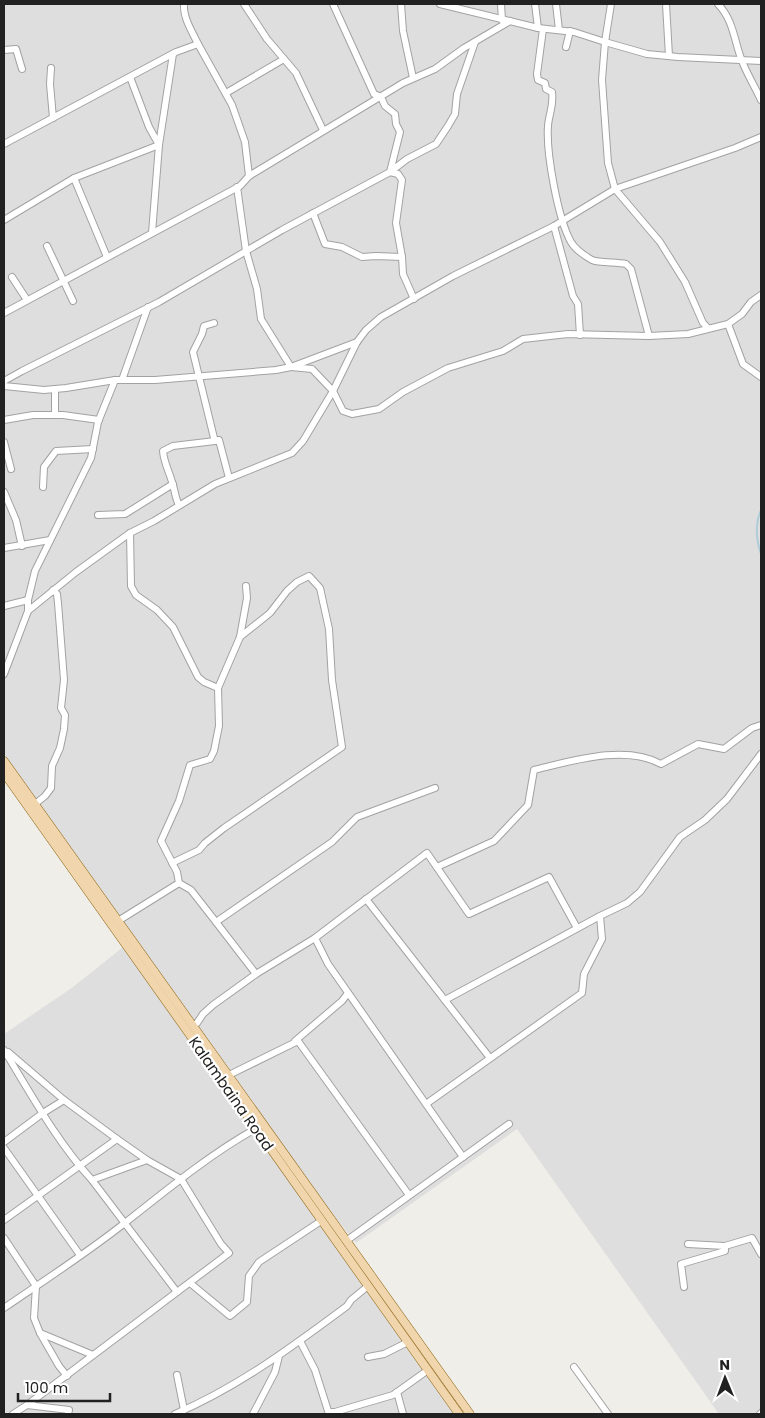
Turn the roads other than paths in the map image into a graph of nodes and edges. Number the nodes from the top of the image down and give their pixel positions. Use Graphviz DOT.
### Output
graph roads {
  1 [pos="184,4"];
  2 [pos="244,4"];
  3 [pos="333,4"];
  4 [pos="401,4"];
  5 [pos="440,4"];
  6 [pos="501,4"];
  7 [pos="535,4"];
  8 [pos="556,4"];
  9 [pos="611,4"];
  10 [pos="666,4"];
  11 [pos="718,4"];
  12 [pos="506,21"];
  13 [pos="541,28"];
  14 [pos="559,30"];
  15 [pos="570,31"];
  16 [pos="475,42"];
  17 [pos="605,42"];
  18 [pos="198,44"];
  19 [pos="566,47"];
  20 [pos="4,50"];
  21 [pos="173,54"];
  22 [pos="669,56"];
  23 [pos="284,59"];
  24 [pos="742,61"];
  25 [pos="761,61"];
  26 [pos="51,68"];
  27 [pos="22,69"];
  28 [pos="130,77"];
  29 [pos="413,78"];
  30 [pos="226,93"];
  31 [pos="381,97"];
  32 [pos="761,100"];
  33 [pos="53,118"];
  34 [pos="323,130"];
  35 [pos="761,137"];
  36 [pos="4,144"];
  37 [pos="159,145"];
  38 [pos="390,172"];
  39 [pos="249,176"];
  40 [pos="74,178"];
  41 [pos="237,187"];
  42 [pos="615,189"];
  43 [pos="313,213"];
  44 [pos="4,220"];
  45 [pos="563,221"];
  46 [pos="554,226"];
  47 [pos="152,233"];
  48 [pos="47,246"];
  49 [pos="246,251"];
  50 [pos="107,257"];
  51 [pos="402,258"];
  52 [pos="12,277"];
  53 [pos="63,281"];
  54 [pos="761,295"];
  55 [pos="414,299"];
  56 [pos="27,300"];
  57 [pos="73,301"];
  58 [pos="148,307"];
  59 [pos="4,313"];
  60 [pos="214,323"];
  61 [pos="728,324"];
  62 [pos="708,328"];
  63 [pos="580,334"];
  64 [pos="649,336"];
  65 [pos="357,342"];
  66 [pos="291,367"];
  67 [pos="198,376"];
  68 [pos="761,377"];
  69 [pos="119,380"];
  70 [pos="4,381"];
  71 [pos="4,386"];
  72 [pos="55,389"];
  73 [pos="333,391"];
  74 [pos="55,415"];
  75 [pos="4,420"];
  76 [pos="99,420"];
  77 [pos="215,441"];
  78 [pos="4,442"];
  79 [pos="93,449"];
  80 [pos="11,469"];
  81 [pos="229,478"];
  82 [pos="173,484"];
  83 [pos="43,487"];
  84 [pos="4,492"];
  85 [pos="179,505"];
  86 [pos="98,515"];
  87 [pos="130,533"];
  88 [pos="50,540"];
  89 [pos="22,546"];
  90 [pos="4,548"];
  91 [pos="246,586"];
  92 [pos="53,590"];
  93 [pos="28,600"];
  94 [pos="4,606"];
  95 [pos="28,611"];
  96 [pos="240,637"];
  97 [pos="4,674"];
  98 [pos="218,688"];
  99 [pos="761,725"];
  100 [pos="761,754"];
  101 [pos="4,761"];
  102 [pos="4,773"];
  103 [pos="435,788"];
  104 [pos="35,804"];
  105 [pos="172,864"];
  106 [pos="437,867"];
  107 [pos="179,883"];
  108 [pos="366,900"];
  109 [pos="600,916"];
  110 [pos="118,921"];
  111 [pos="216,922"];
  112 [pos="577,928"];
  113 [pos="315,938"];
  114 [pos="256,974"];
  115 [pos="348,993"];
  116 [pos="444,1000"];
  117 [pos="193,1025"];
  118 [pos="295,1041"];
  119 [pos="4,1049"];
  120 [pos="490,1058"];
  121 [pos="229,1075"];
  122 [pos="64,1100"];
  123 [pos="426,1104"];
  124 [pos="43,1113"];
  125 [pos="508,1124"];
  126 [pos="256,1129"];
  127 [pos="117,1139"];
  128 [pos="4,1142"];
  129 [pos="4,1148"];
  130 [pos="463,1157"];
  131 [pos="147,1160"];
  132 [pos="79,1166"];
  133 [pos="180,1179"];
  134 [pos="92,1180"];
  135 [pos="38,1195"];
  136 [pos="409,1195"];
  137 [pos="4,1220"];
  138 [pos="322,1221"];
  139 [pos="124,1224"];
  140 [pos="4,1238"];
  141 [pos="346,1241"];
  142 [pos="688,1244"];
  143 [pos="725,1246"];
  144 [pos="761,1254"];
  145 [pos="80,1255"];
  146 [pos="190,1282"];
  147 [pos="36,1286"];
  148 [pos="368,1286"];
  149 [pos="684,1287"];
  150 [pos="177,1292"];
  151 [pos="4,1308"];
  152 [pos="40,1332"];
  153 [pos="300,1341"];
  154 [pos="408,1342"];
  155 [pos="93,1355"];
  156 [pos="279,1356"];
  157 [pos="368,1357"];
  158 [pos="574,1367"];
  159 [pos="428,1370"];
  160 [pos="177,1375"];
  161 [pos="67,1376"];
  162 [pos="398,1392"];
  163 [pos="27,1405"];
  164 [pos="184,1410"];
  165 [pos="329,1413"];
  166 [pos="13,1414"];
  167 [pos="68,1414"];
  168 [pos="175,1414"];
  169 [pos="253,1414"];
  170 [pos="403,1414"];
  171 [pos="459,1414"];
  172 [pos="470,1414"];
  173 [pos="608,1414"];
  1 -- 18 [label="street"];
  2 -- 23 [label="street"];
  3 -- 31 [label="street"];
  4 -- 29 [label="street"];
  5 -- 12 [label="street"];
  6 -- 12 [label="street"];
  7 -- 13 [label="street"];
  8 -- 14 [label="street"];
  9 -- 17 [label="street"];
  10 -- 22 [label="street"];
  11 -- 24 [label="street"];
  12 -- 13 [label="street"];
  12 -- 16 [label="street"];
  13 -- 14 [label="street"];
  13 -- 45 [label="street"];
  14 -- 15 [label="street"];
  15 -- 17 [label="street"];
  15 -- 19 [label="street"];
  16 -- 29 [label="street"];
  16 -- 38 [label="street"];
  17 -- 22 [label="street"];
  17 -- 42 [label="street"];
  18 -- 21 [label="street"];
  18 -- 30 [label="street"];
  20 -- 27 [label="street"];
  21 -- 28 [label="street"];
  21 -- 37 [label="street"];
  22 -- 24 [label="street"];
  23 -- 30 [label="street"];
  23 -- 34 [label="street"];
  24 -- 25 [label="street"];
  24 -- 32 [label="street"];
  26 -- 33 [label="street"];
  28 -- 33 [label="street"];
  28 -- 37 [label="street"];
  29 -- 31 [label="street"];
  30 -- 39 [label="street"];
  31 -- 34 [label="street"];
  31 -- 38 [label="street"];
  33 -- 36 [label="street"];
  34 -- 39 [label="street"];
  35 -- 42 [label="street"];
  37 -- 40 [label="street"];
  37 -- 47 [label="street"];
  38 -- 43 [label="street"];
  38 -- 51 [label="street"];
  39 -- 41 [label="street"];
  40 -- 44 [label="street"];
  40 -- 50 [label="street"];
  41 -- 47 [label="street"];
  41 -- 49 [label="street"];
  42 -- 45 [label="street"];
  42 -- 62 [label="street"];
  43 -- 49 [label="street"];
  43 -- 51 [label="street"];
  45 -- 46 [label="street"];
  45 -- 64 [label="street"];
  46 -- 55 [label="street"];
  46 -- 63 [label="street"];
  47 -- 50 [label="street"];
  48 -- 53 [label="street"];
  49 -- 58 [label="street"];
  49 -- 66 [label="street"];
  50 -- 53 [label="street"];
  51 -- 55 [label="street"];
  52 -- 56 [label="street"];
  53 -- 56 [label="street"];
  53 -- 57 [label="street"];
  54 -- 61 [label="street"];
  55 -- 65 [label="street"];
  56 -- 59 [label="street"];
  58 -- 69 [label="street"];
  58 -- 70 [label="street"];
  60 -- 67 [label="street"];
  61 -- 62 [label="street"];
  61 -- 68 [label="street"];
  62 -- 64 [label="street"];
  63 -- 64 [label="street"];
  63 -- 73 [label="street"];
  65 -- 66 [label="street"];
  65 -- 73 [label="street"];
  66 -- 67 [label="street"];
  66 -- 73 [label="street"];
  67 -- 69 [label="street"];
  67 -- 77 [label="street"];
  69 -- 72 [label="street"];
  69 -- 76 [label="street"];
  71 -- 72 [label="street"];
  72 -- 74 [label="street"];
  73 -- 81 [label="street"];
  74 -- 75 [label="street"];
  74 -- 76 [label="street"];
  76 -- 79 [label="street"];
  77 -- 81 [label="street"];
  77 -- 82 [label="street"];
  78 -- 80 [label="street"];
  79 -- 83 [label="street"];
  79 -- 88 [label="street"];
  81 -- 85 [label="street"];
  82 -- 85 [label="street"];
  82 -- 86 [label="street"];
  84 -- 89 [label="street"];
  85 -- 87 [label="street"];
  87 -- 92 [label="street"];
  87 -- 98 [label="street"];
  88 -- 89 [label="street"];
  88 -- 93 [label="street"];
  89 -- 90 [label="street"];
  91 -- 96 [label="street"];
  92 -- 95 [label="street"];
  92 -- 104 [label="street"];
  93 -- 94 [label="street"];
  93 -- 95 [label="street"];
  95 -- 97 [label="street"];
  96 -- 98 [label="street"];
  96 -- 105 [label="street"];
  98 -- 105 [label="street"];
  99 -- 106 [label="street"];
  100 -- 109 [label="street"];
  101 -- 104 [label="main road"];
  102 -- 126 [label="main road, Kalambaina Road"];
  103 -- 111 [label="street"];
  104 -- 110 [label="main road"];
  105 -- 107 [label="street"];
  106 -- 108 [label="street"];
  106 -- 112 [label="street"];
  107 -- 110 [label="street"];
  107 -- 111 [label="street"];
  108 -- 113 [label="street"];
  108 -- 116 [label="street"];
  109 -- 112 [label="street"];
  109 -- 120 [label="street"];
  110 -- 117 [label="main road"];
  111 -- 114 [label="street"];
  112 -- 116 [label="street"];
  113 -- 114 [label="street"];
  113 -- 115 [label="street"];
  114 -- 117 [label="street"];
  115 -- 118 [label="street"];
  115 -- 123 [label="street"];
  116 -- 120 [label="street"];
  117 -- 121 [label="main road"];
  118 -- 121 [label="street"];
  118 -- 136 [label="street"];
  119 -- 122 [label="street"];
  119 -- 124 [label="street"];
  120 -- 123 [label="street"];
  121 -- 141 [label="main road"];
  122 -- 124 [label="street"];
  122 -- 127 [label="street"];
  123 -- 130 [label="street"];
  124 -- 128 [label="street"];
  124 -- 132 [label="street"];
  125 -- 130 [label="street"];
  126 -- 133 [label="street"];
  126 -- 138 [label="main road, Kalambaina Road"];
  127 -- 131 [label="street"];
  127 -- 132 [label="street"];
  129 -- 135 [label="street"];
  130 -- 136 [label="street"];
  131 -- 133 [label="street"];
  131 -- 134 [label="street"];
  132 -- 134 [label="street"];
  132 -- 135 [label="street"];
  133 -- 139 [label="street"];
  133 -- 146 [label="street"];
  134 -- 139 [label="street"];
  135 -- 137 [label="street"];
  135 -- 145 [label="street"];
  136 -- 141 [label="street"];
  138 -- 146 [label="street"];
  138 -- 148 [label="main road, Kalambaina Road"];
  139 -- 145 [label="street"];
  139 -- 150 [label="street"];
  140 -- 147 [label="street"];
  141 -- 172 [label="main road"];
  142 -- 143 [label="street"];
  143 -- 144 [label="street"];
  143 -- 149 [label="street"];
  145 -- 147 [label="street"];
  146 -- 150 [label="street"];
  147 -- 151 [label="street"];
  147 -- 152 [label="street"];
  148 -- 153 [label="street"];
  148 -- 154 [label="main road, Kalambaina Road"];
  150 -- 155 [label="street"];
  152 -- 155 [label="street"];
  152 -- 161 [label="street"];
  153 -- 156 [label="street"];
  153 -- 165 [label="street"];
  154 -- 157 [label="street"];
  154 -- 159 [label="main road, Kalambaina Road"];
  155 -- 161 [label="street"];
  156 -- 164 [label="street"];
  156 -- 169 [label="street"];
  158 -- 173 [label="street"];
  159 -- 162 [label="street"];
  159 -- 171 [label="main road, Kalambaina Road"];
  160 -- 164 [label="street"];
  161 -- 163 [label="street"];
  162 -- 165 [label="street"];
  162 -- 170 [label="street"];
  163 -- 166 [label="street"];
  163 -- 167 [label="street"];
  164 -- 168 [label="street"];
}
